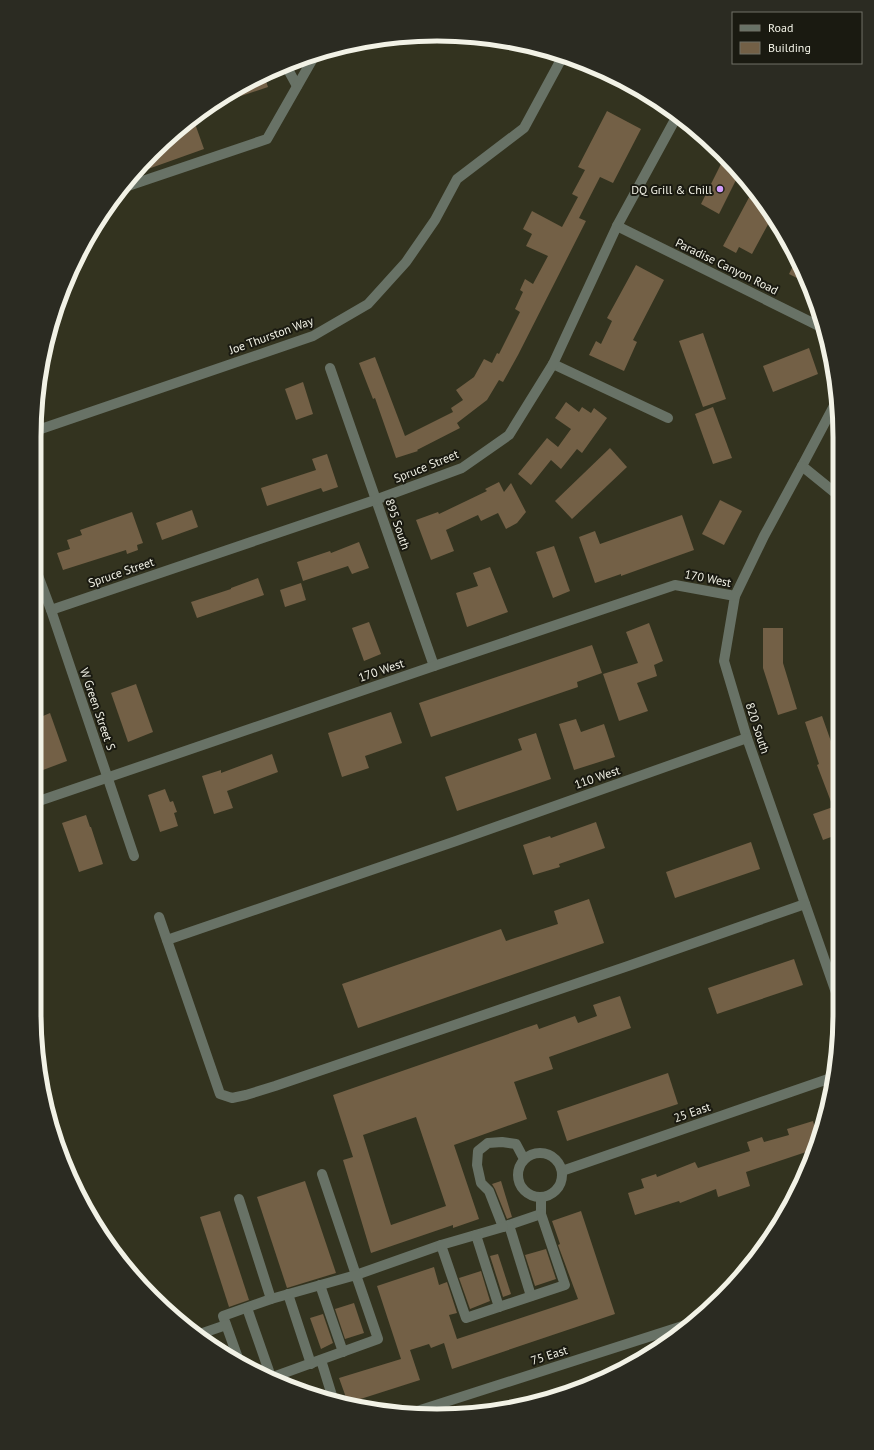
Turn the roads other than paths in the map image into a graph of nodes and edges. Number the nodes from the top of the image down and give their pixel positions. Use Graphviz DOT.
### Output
graph roads {
  1 [pos="560,61"];
  2 [pos="311,62"];
  3 [pos="288,70"];
  4 [pos="297,86"];
  5 [pos="675,121"];
  6 [pos="132,185"];
  7 [pos="617,226"];
  8 [pos="817,325"];
  9 [pos="553,364"];
  10 [pos="330,368"];
  11 [pos="832,410"];
  12 [pos="668,418"];
  13 [pos="41,429"];
  14 [pos="802,466"];
  15 [pos="833,491"];
  16 [pos="375,500"];
  17 [pos="41,583"];
  18 [pos="735,596"];
  19 [pos="51,610"];
  20 [pos="434,666"];
  21 [pos="747,738"];
  22 [pos="108,777"];
  23 [pos="41,800"];
  24 [pos="134,856"];
  25 [pos="805,904"];
  26 [pos="159,917"];
  27 [pos="166,940"];
  28 [pos="833,984"];
  29 [pos="827,1079"];
  30 [pos="524,1159"];
  31 [pos="562,1171"];
  32 [pos="322,1174"];
  33 [pos="541,1198"];
  34 [pos="239,1199"];
  35 [pos="540,1214"];
  36 [pos="506,1226"];
  37 [pos="476,1235"];
  38 [pos="441,1246"];
  39 [pos="356,1275"];
  40 [pos="320,1285"];
  41 [pos="288,1294"];
  42 [pos="531,1296"];
  43 [pos="271,1299"];
  44 [pos="499,1307"];
  45 [pos="247,1308"];
  46 [pos="226,1325"];
  47 [pos="677,1328"];
  48 [pos="204,1333"];
  49 [pos="343,1352"];
  50 [pos="237,1355"];
  51 [pos="321,1360"];
  52 [pos="311,1364"];
  53 [pos="270,1372"];
  54 [pos="277,1375"];
  55 [pos="332,1395"];
  56 [pos="428,1409"];
  1 -- 13 [label="street, Joe Thurston Way"];
  2 -- 4 [label="street"];
  3 -- 4 [label="street"];
  4 -- 6 [label="street"];
  5 -- 7 [label="street, Spruce Street"];
  7 -- 8 [label="street, Paradise Canyon Road"];
  7 -- 9 [label="street, Spruce Street"];
  9 -- 12 [label="street"];
  9 -- 16 [label="street, Spruce Street"];
  10 -- 16 [label="street, 895 South"];
  11 -- 14 [label="street, 820 South"];
  14 -- 15 [label="street"];
  14 -- 18 [label="street, 820 South"];
  16 -- 19 [label="street, Spruce Street"];
  16 -- 20 [label="street, 895 South"];
  17 -- 19 [label="street, W Green Street S"];
  18 -- 20 [label="street, 170 West"];
  18 -- 21 [label="street, 820 South"];
  19 -- 22 [label="street, W Green Street S"];
  20 -- 22 [label="street, 170 West"];
  21 -- 25 [label="street, 820 South"];
  21 -- 27 [label="street, 110 West"];
  22 -- 23 [label="street, 170 West"];
  22 -- 24 [label="street, W Green Street S"];
  25 -- 27 [label="street"];
  25 -- 28 [label="street, 820 South"];
  26 -- 27 [label="street"];
  29 -- 31 [label="street, 25 East"];
  30 -- 31 [label="street"];
  30 -- 33 [label="street"];
  30 -- 36 [label="street"];
  31 -- 33 [label="street"];
  32 -- 39 [label="street"];
  33 -- 35 [label="street"];
  34 -- 43 [label="street"];
  35 -- 36 [label="street"];
  35 -- 42 [label="street"];
  36 -- 37 [label="street"];
  36 -- 42 [label="street"];
  37 -- 38 [label="street"];
  37 -- 44 [label="street"];
  38 -- 39 [label="street"];
  38 -- 44 [label="street"];
  39 -- 40 [label="street"];
  39 -- 49 [label="street"];
  40 -- 41 [label="street"];
  40 -- 49 [label="street"];
  41 -- 43 [label="street"];
  41 -- 52 [label="street"];
  42 -- 44 [label="street"];
  43 -- 45 [label="street"];
  45 -- 46 [label="street"];
  45 -- 53 [label="street"];
  46 -- 48 [label="street"];
  46 -- 50 [label="street"];
  47 -- 56 [label="street, 75 East"];
  49 -- 51 [label="street"];
  51 -- 52 [label="street"];
  51 -- 55 [label="street"];
  52 -- 54 [label="street"];
}
